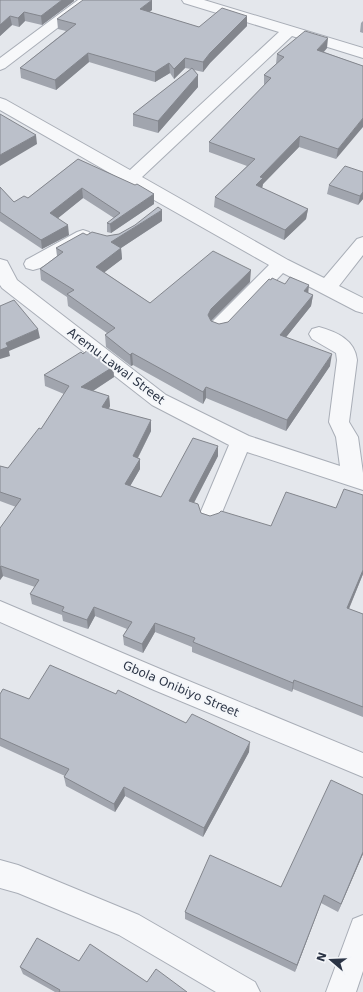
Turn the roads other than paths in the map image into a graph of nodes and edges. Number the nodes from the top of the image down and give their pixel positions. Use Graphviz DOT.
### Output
graph roads {
  1 [pos="87,0"];
  2 [pos="189,0"];
  3 [pos="289,31"];
  4 [pos="363,53"];
  5 [pos="0,65"];
  6 [pos="0,103"];
  7 [pos="130,179"];
  8 [pos="172,203"];
  9 [pos="155,212"];
  10 [pos="98,237"];
  11 [pos="363,243"];
  12 [pos="33,264"];
  13 [pos="281,264"];
  14 [pos="0,265"];
  15 [pos="5,284"];
  16 [pos="327,288"];
  17 [pos="363,306"];
  18 [pos="219,327"];
  19 [pos="319,334"];
  20 [pos="242,442"];
  21 [pos="358,480"];
  22 [pos="210,516"];
  23 [pos="0,611"];
  24 [pos="363,765"];
  25 [pos="0,874"];
  26 [pos="363,929"];
  27 [pos="244,992"];
  28 [pos="340,992"];
  1 -- 5 [label="street"];
  2 -- 3 [label="street"];
  3 -- 4 [label="street"];
  3 -- 7 [label="street"];
  6 -- 7 [label="street"];
  7 -- 8 [label="street"];
  8 -- 9 [label="street"];
  8 -- 13 [label="street"];
  10 -- 12 [label="street"];
  11 -- 16 [label="street"];
  13 -- 16 [label="street"];
  13 -- 18 [label="street"];
  14 -- 15 [label="street, Aremu Lawal Street"];
  15 -- 20 [label="street, Aremu Lawal Street"];
  16 -- 17 [label="street"];
  19 -- 21 [label="street"];
  20 -- 21 [label="street, Aremu Lawal Street"];
  20 -- 22 [label="street"];
  23 -- 24 [label="street, Gbola Onibiyo Street"];
  25 -- 27 [label="street"];
  26 -- 28 [label="street"];
}
